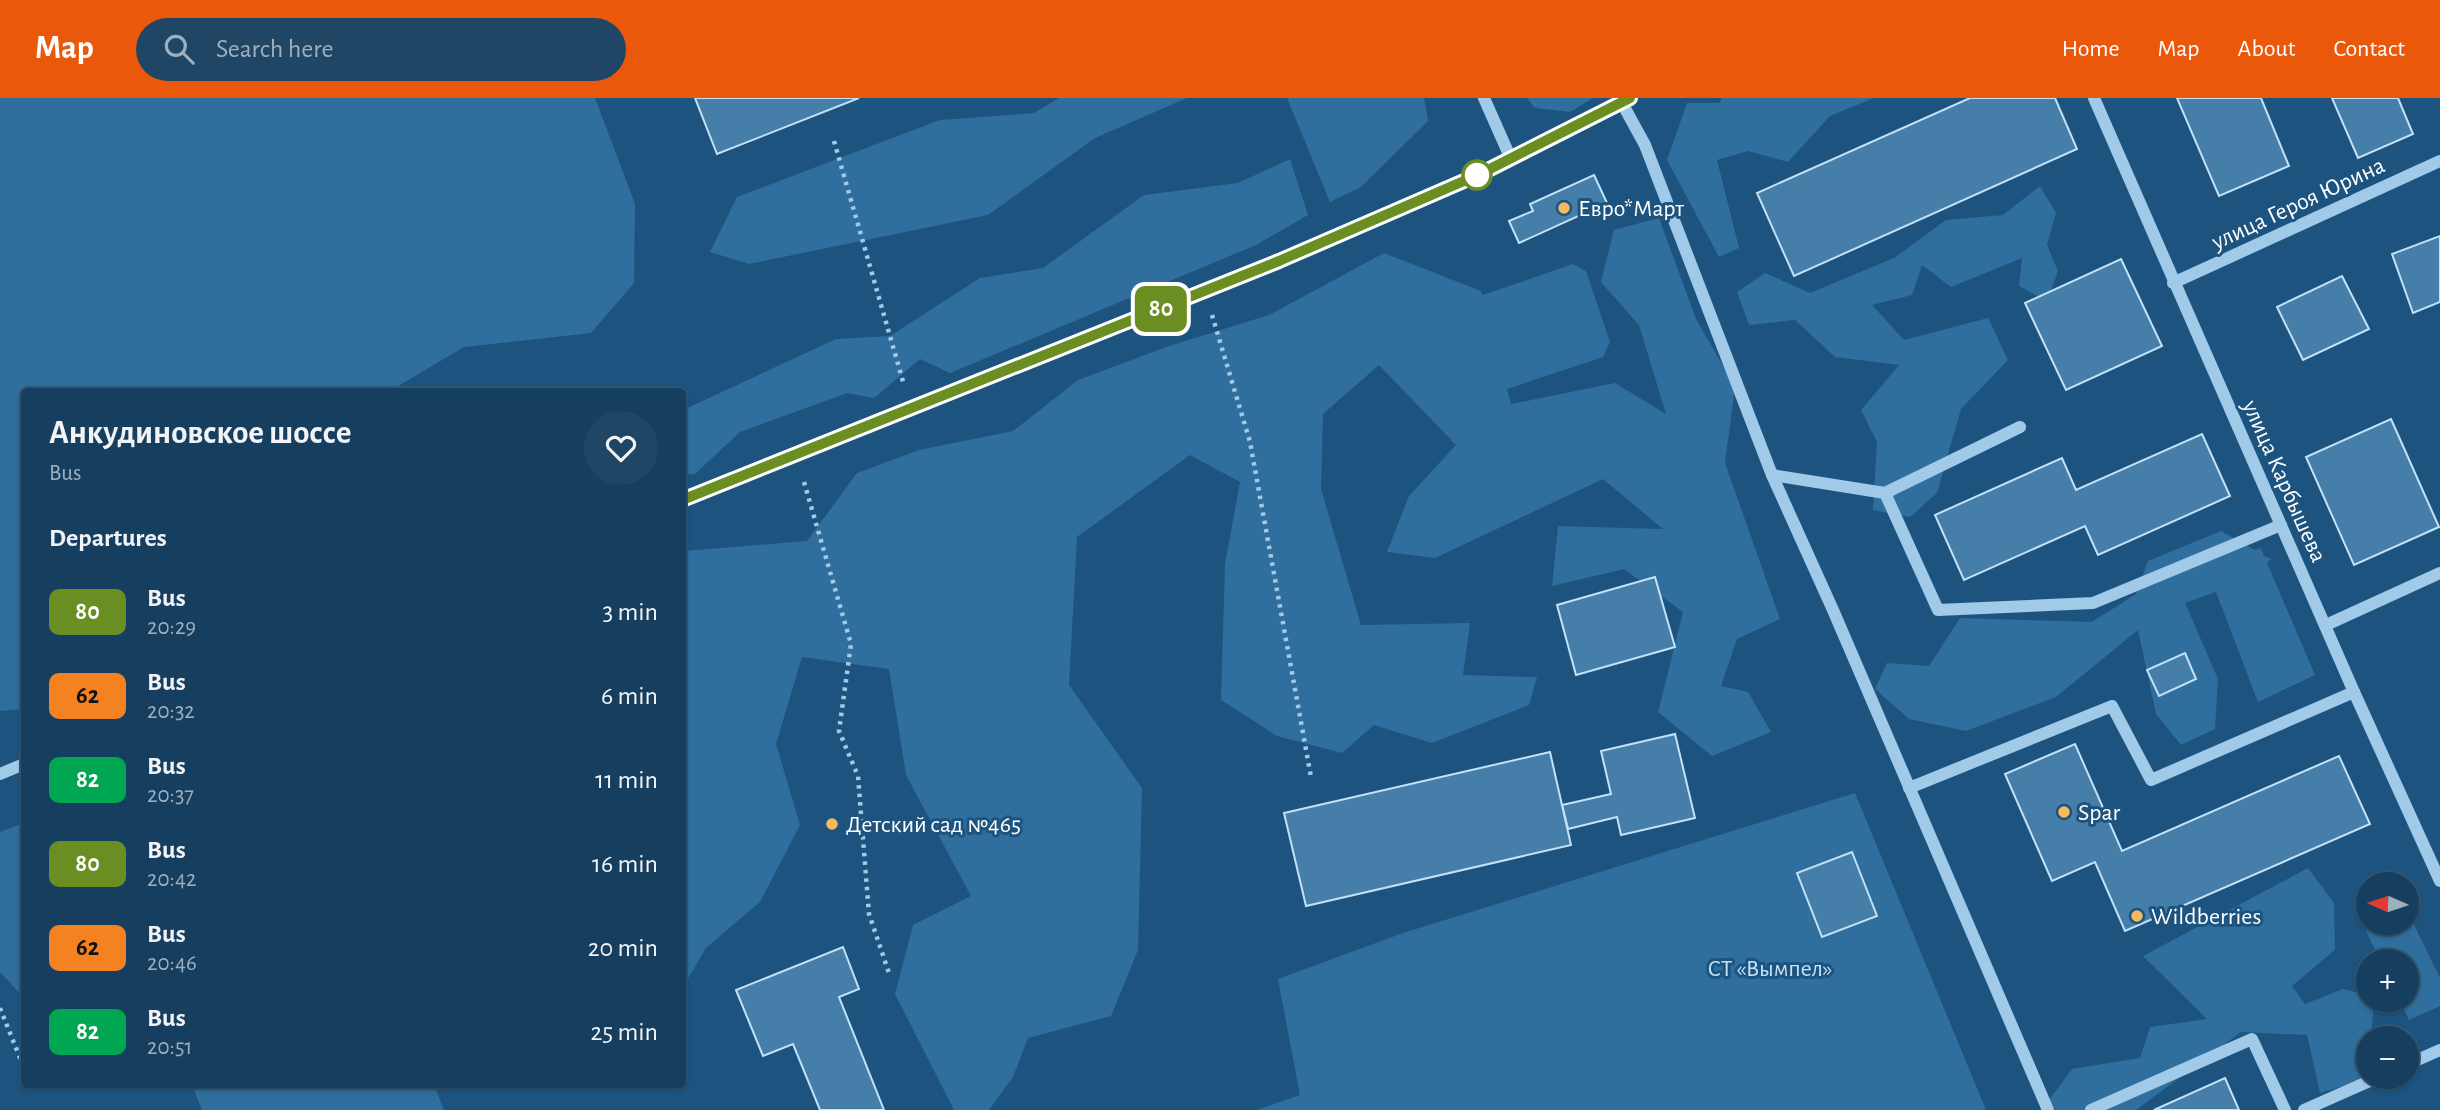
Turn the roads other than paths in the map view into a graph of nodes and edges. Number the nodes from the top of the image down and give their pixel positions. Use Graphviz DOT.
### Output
graph roads {
  1 [pos="1484,98"];
  2 [pos="2094,98"];
  3 [pos="1626,100"];
  4 [pos="1511,159"];
  5 [pos="2440,161"];
  6 [pos="2173,283"];
  7 [pos="2020,427"];
  8 [pos="1772,475"];
  9 [pos="1885,493"];
  10 [pos="686,498"];
  11 [pos="2281,525"];
  12 [pos="2440,573"];
  13 [pos="2326,625"];
  14 [pos="2354,692"];
  15 [pos="21,765"];
  16 [pos="0,774"];
  17 [pos="1909,788"];
  18 [pos="2440,881"];
  19 [pos="2440,1050"];
  20 [pos="2419,1059"];
  21 [pos="2356,1087"];
  22 [pos="2048,1110"];
  23 [pos="2091,1110"];
  24 [pos="2285,1110"];
  25 [pos="2304,1110"];
  1 -- 4 [label="street"];
  2 -- 6 [label="street, улица Карбышева"];
  3 -- 4 [label="street"];
  3 -- 8 [label="street"];
  4 -- 10 [label="street"];
  5 -- 6 [label="street, улица Героя Юрина"];
  6 -- 11 [label="street, улица Карбышева"];
  7 -- 9 [label="street"];
  8 -- 9 [label="street"];
  8 -- 17 [label="street"];
  9 -- 11 [label="street"];
  11 -- 13 [label="street, улица Карбышева"];
  12 -- 13 [label="street"];
  13 -- 14 [label="street, улица Карбышева"];
  14 -- 17 [label="street"];
  14 -- 18 [label="street, улица Карбышева"];
  15 -- 16 [label="street"];
  17 -- 22 [label="street"];
  19 -- 20 [label="street"];
  21 -- 25 [label="street"];
  23 -- 24 [label="street"];
}
